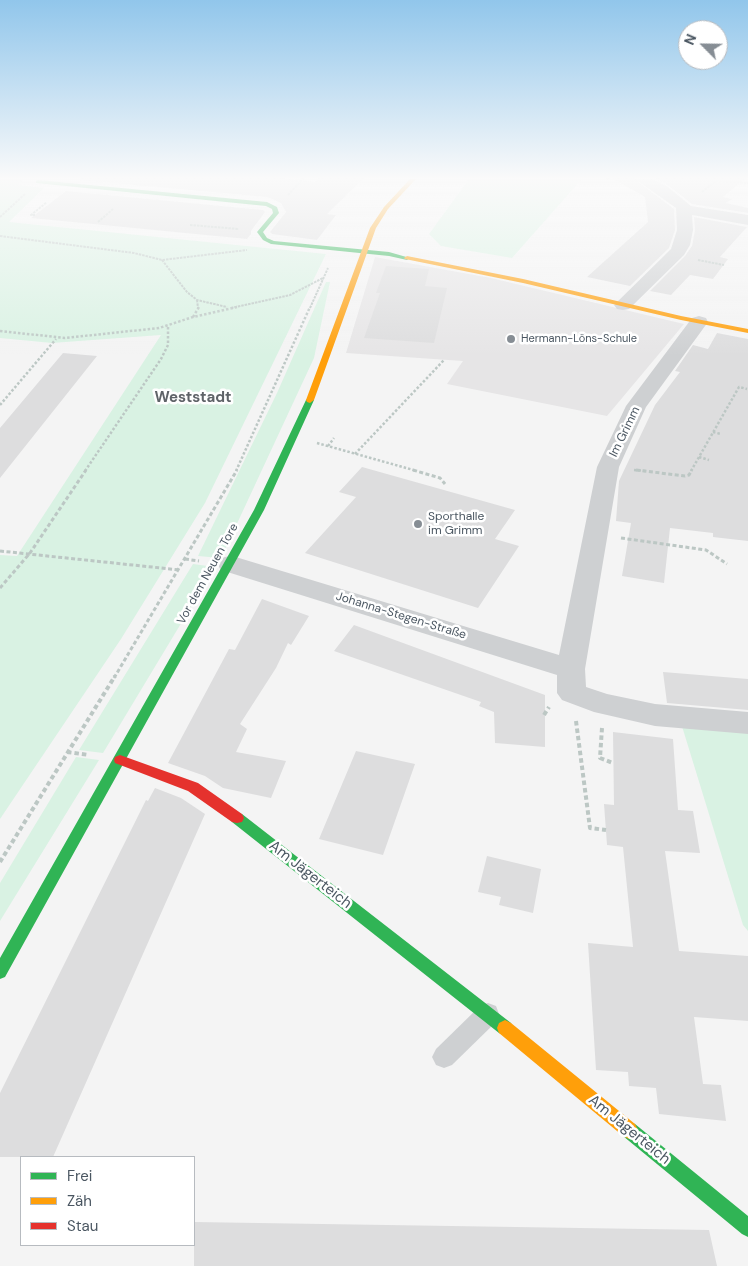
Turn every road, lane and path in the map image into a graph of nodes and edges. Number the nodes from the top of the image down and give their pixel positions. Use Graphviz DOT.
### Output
graph roads {
  1 [pos="8,238"];
  2 [pos="264,238"];
  3 [pos="369,238"];
  4 [pos="683,238"];
  5 [pos="286,245"];
  6 [pos="337,248"];
  7 [pos="364,251"];
  8 [pos="162,260"];
  9 [pos="323,278"];
  10 [pos="197,300"];
  11 [pos="623,305"];
  12 [pos="230,308"];
  13 [pos="193,317"];
  14 [pos="699,322"];
  15 [pos="168,327"];
  16 [pos="0,331"];
  17 [pos="748,331"];
  18 [pos="57,338"];
  19 [pos="444,360"];
  20 [pos="747,389"];
  21 [pos="0,405"];
  22 [pos="726,410"];
  23 [pos="733,412"];
  24 [pos="713,432"];
  25 [pos="721,434"];
  26 [pos="334,438"];
  27 [pos="312,442"];
  28 [pos="328,446"];
  29 [pos="355,454"];
  30 [pos="699,458"];
  31 [pos="709,460"];
  32 [pos="608,467"];
  33 [pos="445,484"];
  34 [pos="595,534"];
  35 [pos="0,551"];
  36 [pos="30,553"];
  37 [pos="230,564"];
  38 [pos="727,564"];
  39 [pos="180,570"];
  40 [pos="0,588"];
  41 [pos="572,681"];
  42 [pos="604,704"];
  43 [pos="748,723"];
  44 [pos="120,760"];
  45 [pos="613,763"];
  46 [pos="606,830"];
  47 [pos="0,862"];
  48 [pos="0,972"];
  49 [pos="488,1014"];
  50 [pos="444,1057"];
  51 [pos="748,1228"];
  1 -- 8 [label="path"];
  2 -- 5 [label="street"];
  3 -- 7 [label="street, Vor dem Neuen Tore"];
  4 -- 11 [label="street"];
  5 -- 6 [label="street"];
  5 -- 8 [label="path"];
  6 -- 7 [label="street"];
  6 -- 9 [label="path, Vor dem Neuen Tore"];
  7 -- 11 [label="street"];
  7 -- 37 [label="street, Vor dem Neuen Tore"];
  8 -- 10 [label="path"];
  9 -- 12 [label="path"];
  9 -- 39 [label="path, Vor dem Neuen Tore"];
  10 -- 12 [label="path"];
  10 -- 13 [label="path"];
  11 -- 14 [label="street"];
  12 -- 13 [label="path"];
  13 -- 15 [label="path"];
  14 -- 17 [label="street"];
  14 -- 32 [label="street, Im Grimm"];
  15 -- 18 [label="path"];
  15 -- 36 [label="path"];
  16 -- 18 [label="path"];
  18 -- 21 [label="path"];
  19 -- 29 [label="path"];
  20 -- 22 [label="path"];
  22 -- 23 [label="path"];
  22 -- 24 [label="path"];
  24 -- 25 [label="path"];
  24 -- 30 [label="path"];
  26 -- 28 [label="path"];
  27 -- 28 [label="path"];
  28 -- 29 [label="path"];
  29 -- 33 [label="path"];
  30 -- 31 [label="path"];
  30 -- 32 [label="path"];
  32 -- 34 [label="street, Im Grimm"];
  34 -- 38 [label="path"];
  34 -- 41 [label="street, Im Grimm"];
  35 -- 36 [label="path"];
  36 -- 39 [label="path"];
  36 -- 40 [label="path"];
  37 -- 41 [label="street, Johanna-Stegen-Straße"];
  37 -- 44 [label="street, Vor dem Neuen Tore"];
  39 -- 47 [label="path, Vor dem Neuen Tore"];
  41 -- 42 [label="street"];
  41 -- 46 [label="path"];
  42 -- 43 [label="street"];
  42 -- 45 [label="path"];
  44 -- 48 [label="street, Vor dem Neuen Tore"];
  44 -- 49 [label="street, Am Jägerteich"];
  49 -- 50 [label="lane"];
  49 -- 51 [label="street, Am Jägerteich"];
}
